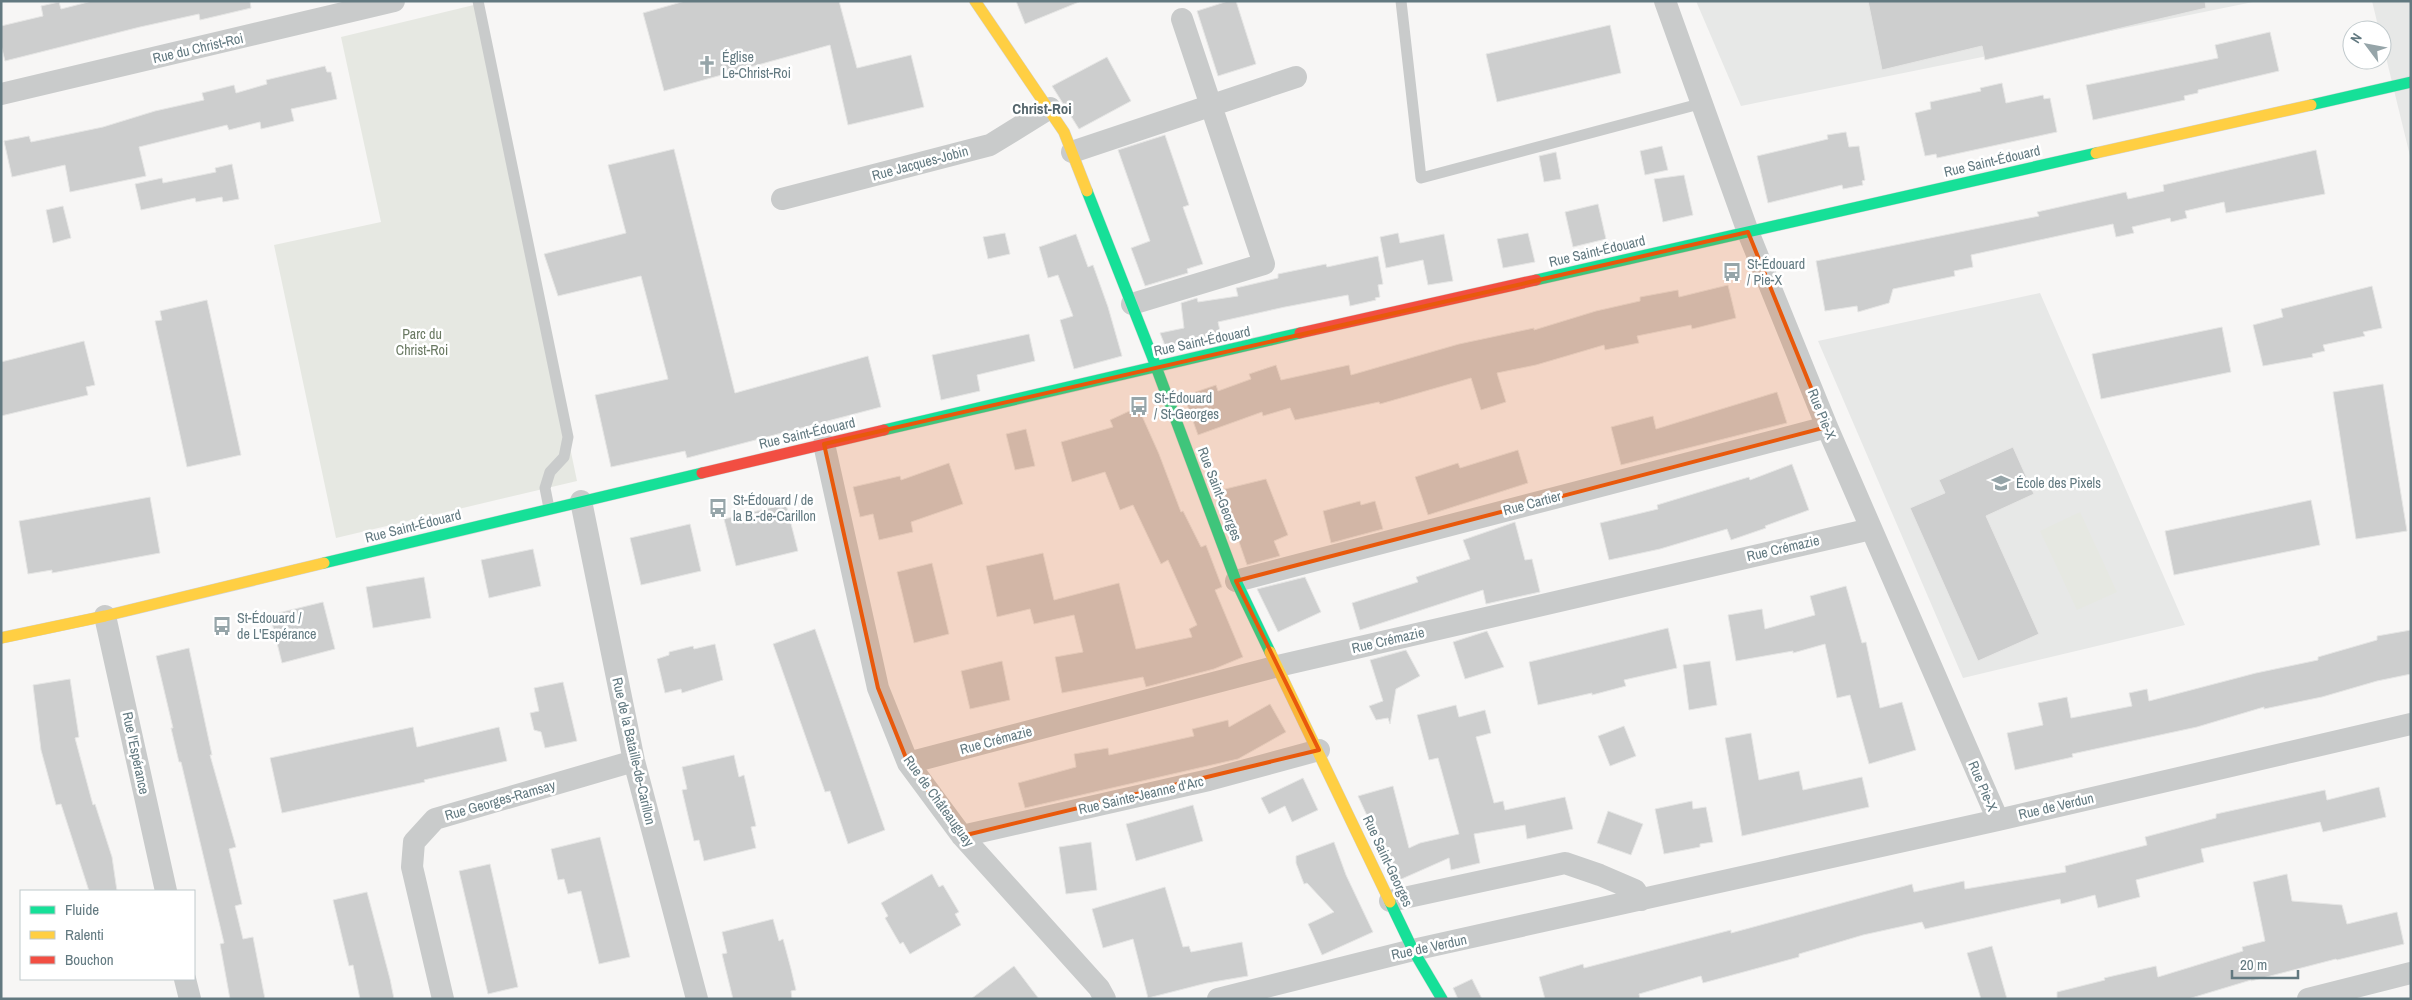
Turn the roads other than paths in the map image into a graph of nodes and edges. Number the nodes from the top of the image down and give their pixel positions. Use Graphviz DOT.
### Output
graph roads {
  1 [pos="394,1"];
  2 [pos="478,1"];
  3 [pos="974,1"];
  4 [pos="1401,1"];
  5 [pos="1665,1"];
  6 [pos="1182,19"];
  7 [pos="1296,77"];
  8 [pos="2411,82"];
  9 [pos="1,94"];
  10 [pos="1703,103"];
  11 [pos="1211,106"];
  12 [pos="1050,108"];
  13 [pos="1072,152"];
  14 [pos="782,199"];
  15 [pos="1748,232"];
  16 [pos="1132,304"];
  17 [pos="1156,366"];
  18 [pos="1827,427"];
  19 [pos="824,444"];
  20 [pos="581,501"];
  21 [pos="550,508"];
  22 [pos="1871,529"];
  23 [pos="1236,581"];
  24 [pos="105,616"];
  25 [pos="1,638"];
  26 [pos="1278,666"];
  27 [pos="2411,724"];
  28 [pos="1319,750"];
  29 [pos="634,761"];
  30 [pos="908,763"];
  31 [pos="1998,820"];
  32 [pos="962,836"];
  33 [pos="166,890"];
  34 [pos="1641,900"];
  35 [pos="1390,901"];
  36 [pos="1413,950"];
  37 [pos="2411,973"];
  38 [pos="185,980"];
  39 [pos="190,999"];
  40 [pos="443,999"];
  41 [pos="697,999"];
  42 [pos="1105,999"];
  43 [pos="1218,999"];
  44 [pos="1442,999"];
  45 [pos="2308,999"];
  1 -- 9 [label="street, Rue du Christ-Roi"];
  2 -- 21 [label="lane"];
  3 -- 12 [label="street, Rue Saint-Georges"];
  4 -- 10 [label="lane"];
  5 -- 10 [label="street, Rue Pie-X"];
  6 -- 11 [label="street"];
  7 -- 11 [label="street"];
  8 -- 15 [label="street, Rue Saint-Édouard"];
  10 -- 15 [label="street, Rue Pie-X"];
  11 -- 13 [label="street"];
  11 -- 16 [label="street"];
  12 -- 13 [label="street, Rue Saint-Georges"];
  12 -- 14 [label="street, Rue Jacques-Jobin"];
  13 -- 16 [label="street, Rue Saint-Georges"];
  15 -- 17 [label="street, Rue Saint-Édouard"];
  15 -- 18 [label="street, Rue Pie-X"];
  16 -- 17 [label="street, Rue Saint-Georges"];
  17 -- 19 [label="street, Rue Saint-Édouard"];
  17 -- 23 [label="street, Rue Saint-Georges"];
  18 -- 22 [label="street, Rue Pie-X"];
  18 -- 23 [label="street, Rue Cartier"];
  19 -- 20 [label="street, Rue Saint-Édouard"];
  19 -- 30 [label="street, Rue de Châteauguay"];
  20 -- 21 [label="street, Rue Saint-Édouard"];
  20 -- 29 [label="street, Rue de la Bataille-de-Carillon"];
  21 -- 24 [label="street, Rue Saint-Édouard"];
  22 -- 26 [label="street, Rue Crémazie"];
  22 -- 31 [label="street, Rue Pie-X"];
  23 -- 26 [label="street, Rue Saint-Georges"];
  24 -- 25 [label="street, Rue Saint-Édouard"];
  24 -- 33 [label="street, Rue l'Espérance"];
  26 -- 28 [label="street, Rue Saint-Georges"];
  26 -- 30 [label="street, Rue Crémazie"];
  27 -- 31 [label="street, Rue de Verdun"];
  28 -- 32 [label="street, Rue Sainte-Jeanne d'Arc"];
  28 -- 35 [label="street, Rue Saint-Georges"];
  29 -- 40 [label="street, Rue Georges-Ramsay"];
  29 -- 41 [label="street, Rue de la Bataille-de-Carillon"];
  30 -- 32 [label="street, Rue de Châteauguay"];
  31 -- 34 [label="street, Rue de Verdun"];
  32 -- 42 [label="street, Rue de Châteauguay"];
  34 -- 35 [label="street"];
  34 -- 36 [label="street, Rue de Verdun"];
  35 -- 36 [label="street, Rue Saint-Georges"];
  36 -- 43 [label="street, Rue de Verdun"];
  36 -- 44 [label="street, Rue Saint-Georges"];
  37 -- 45 [label="street"];
  38 -- 39 [label="street"];
}
